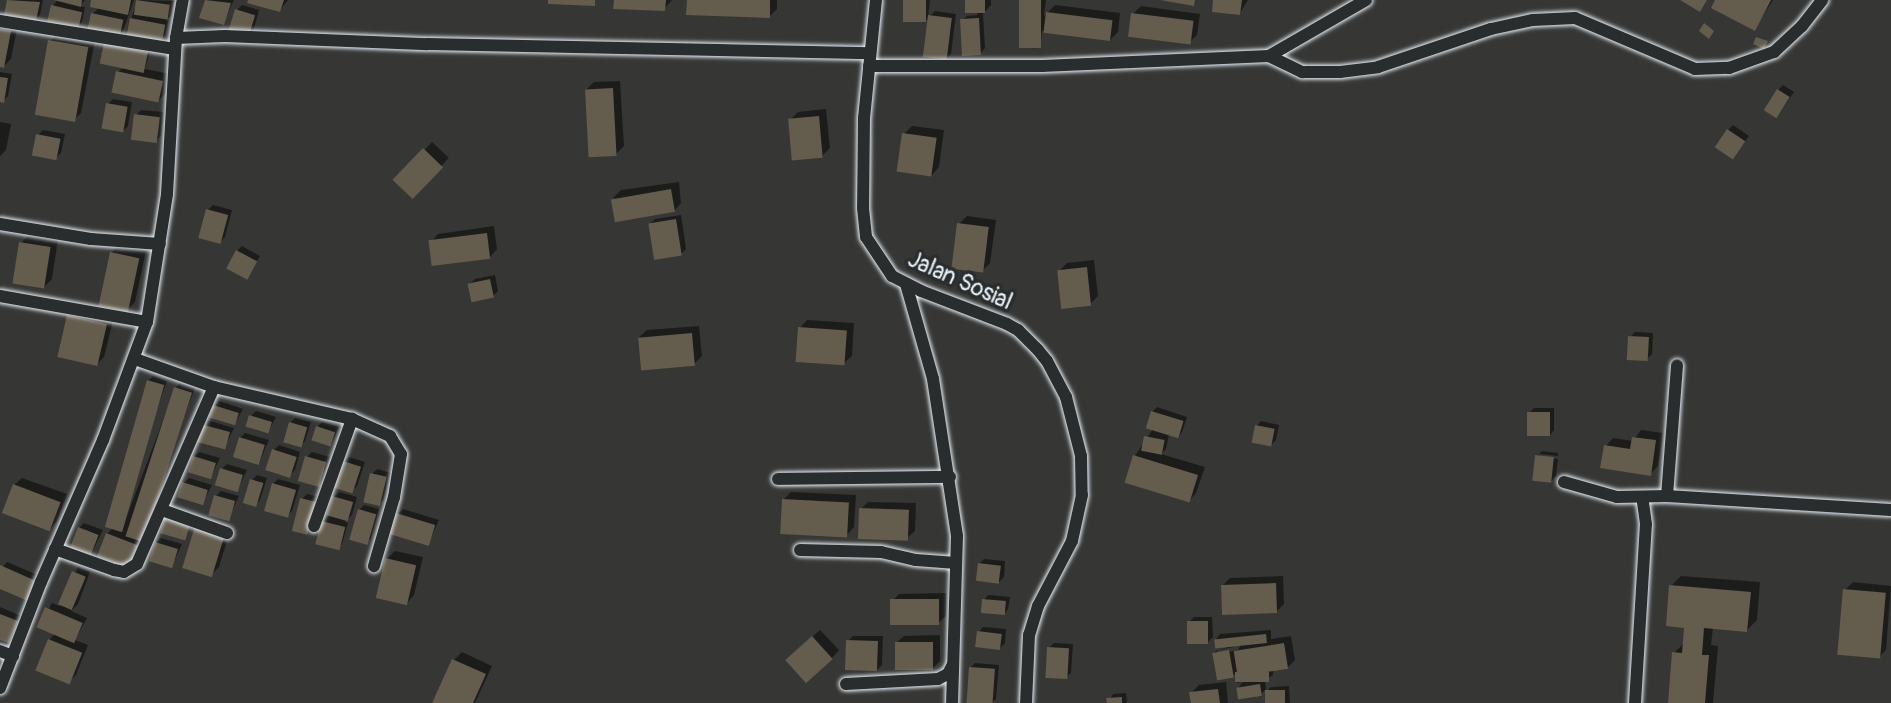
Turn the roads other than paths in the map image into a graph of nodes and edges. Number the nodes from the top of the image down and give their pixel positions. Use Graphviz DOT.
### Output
graph roads {
  1 [pos="183,0"];
  2 [pos="876,0"];
  3 [pos="1366,0"];
  4 [pos="1822,0"];
  5 [pos="0,21"];
  6 [pos="176,43"];
  7 [pos="870,52"];
  8 [pos="1269,56"];
  9 [pos="869,66"];
  10 [pos="0,224"];
  11 [pos="160,244"];
  12 [pos="906,284"];
  13 [pos="0,296"];
  14 [pos="147,322"];
  15 [pos="135,359"];
  16 [pos="1677,365"];
  17 [pos="214,387"];
  18 [pos="352,419"];
  19 [pos="950,477"];
  20 [pos="778,480"];
  21 [pos="1564,482"];
  22 [pos="1667,496"];
  23 [pos="1642,498"];
  24 [pos="162,510"];
  25 [pos="1891,510"];
  26 [pos="314,526"];
  27 [pos="227,533"];
  28 [pos="55,549"];
  29 [pos="800,550"];
  30 [pos="956,564"];
  31 [pos="374,566"];
  32 [pos="0,651"];
  33 [pos="13,656"];
  34 [pos="955,661"];
  35 [pos="846,684"];
  36 [pos="0,688"];
  37 [pos="952,703"];
  38 [pos="1026,703"];
  39 [pos="1635,703"];
  1 -- 6 [label="street"];
  2 -- 7 [label="street, Jalan Sosial"];
  3 -- 8 [label="street"];
  4 -- 8 [label="street"];
  5 -- 6 [label="street"];
  6 -- 7 [label="street"];
  6 -- 11 [label="street"];
  7 -- 9 [label="street, Jalan Sosial"];
  8 -- 9 [label="street"];
  9 -- 12 [label="street, Jalan Sosial"];
  10 -- 11 [label="street"];
  11 -- 14 [label="street"];
  12 -- 19 [label="street"];
  12 -- 38 [label="street, Jalan Sosial"];
  13 -- 14 [label="street"];
  14 -- 15 [label="street"];
  15 -- 17 [label="street"];
  15 -- 28 [label="street"];
  16 -- 22 [label="street"];
  17 -- 18 [label="street"];
  17 -- 24 [label="street"];
  18 -- 26 [label="street"];
  18 -- 31 [label="street"];
  19 -- 20 [label="street"];
  19 -- 30 [label="street"];
  21 -- 23 [label="street"];
  22 -- 23 [label="street"];
  22 -- 25 [label="street"];
  23 -- 39 [label="street"];
  24 -- 27 [label="street"];
  24 -- 28 [label="street"];
  28 -- 33 [label="street"];
  29 -- 30 [label="street"];
  30 -- 34 [label="street"];
  32 -- 33 [label="street"];
  33 -- 36 [label="street"];
  34 -- 35 [label="street"];
  34 -- 37 [label="street"];
}
